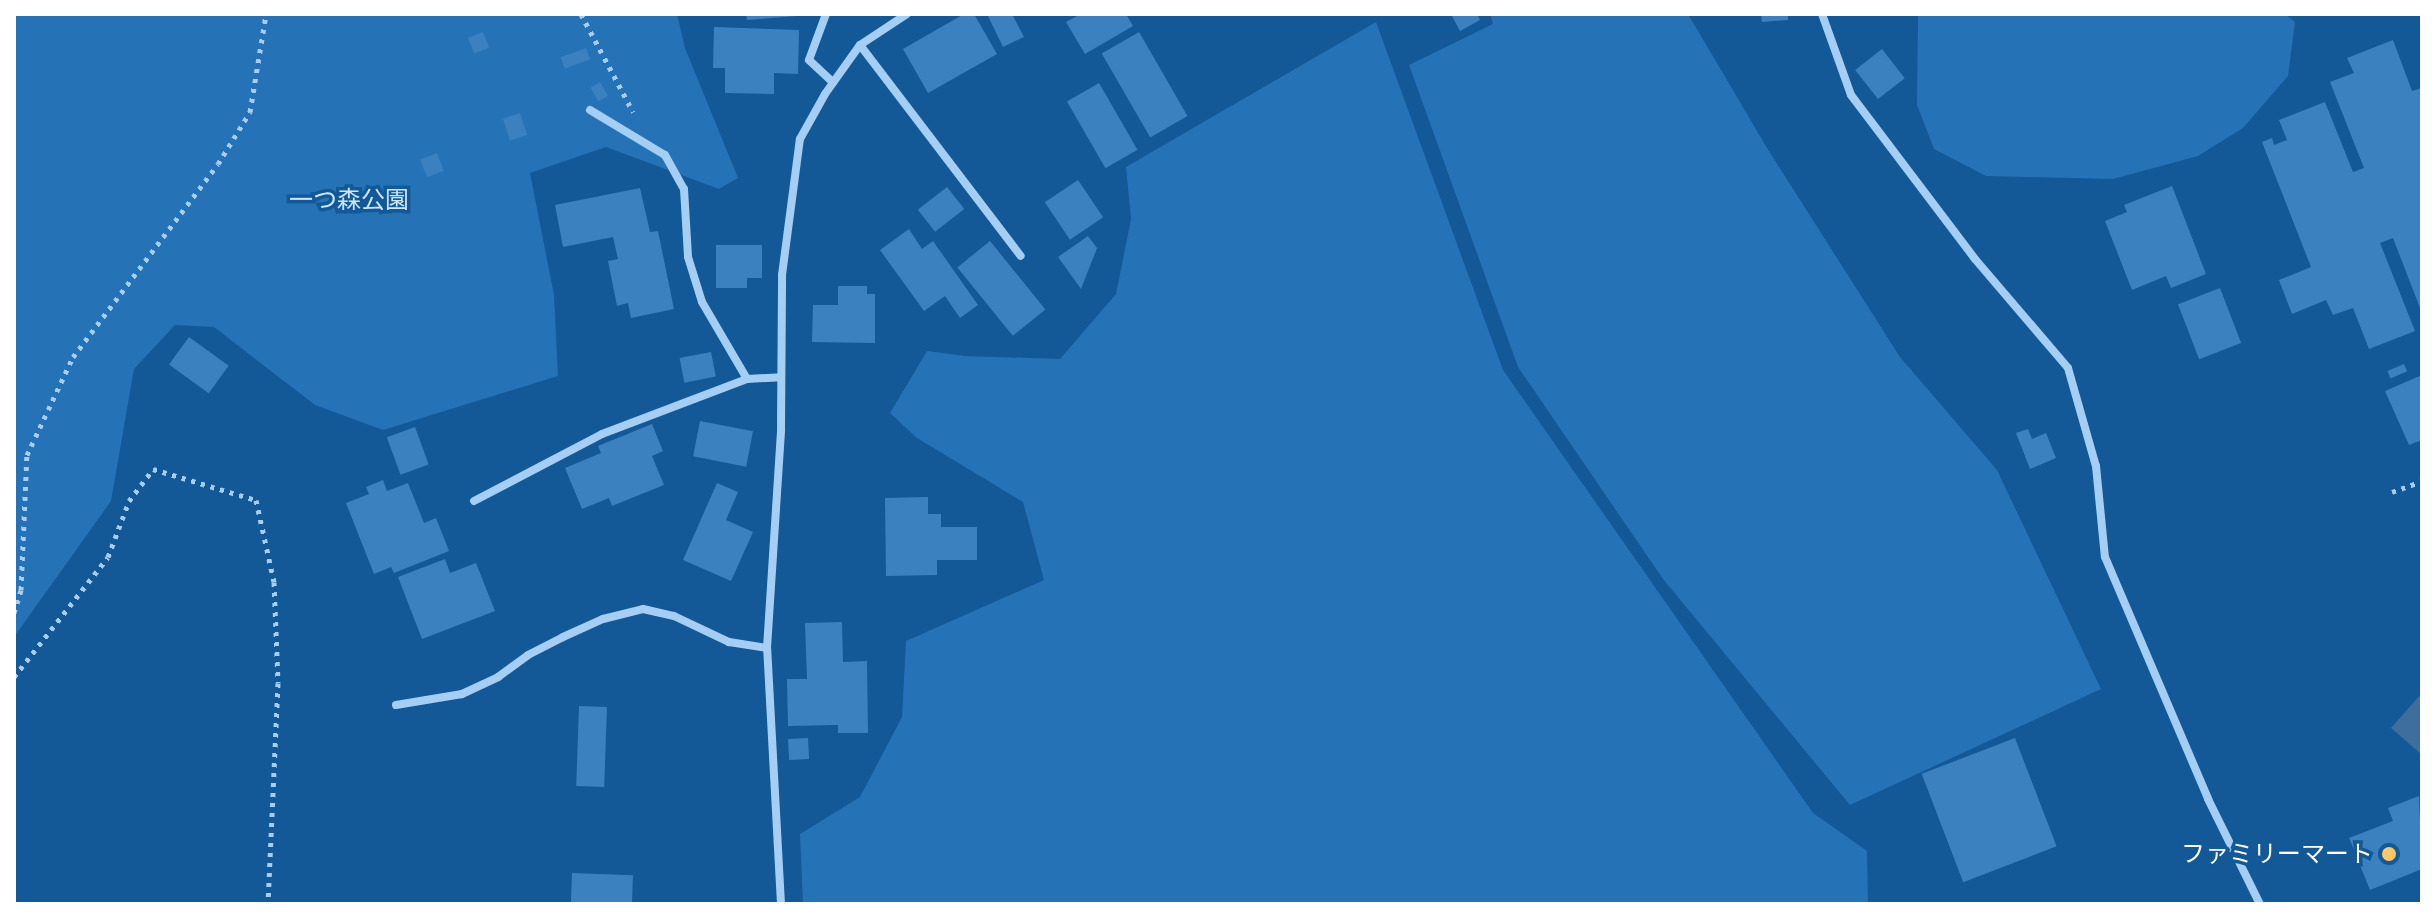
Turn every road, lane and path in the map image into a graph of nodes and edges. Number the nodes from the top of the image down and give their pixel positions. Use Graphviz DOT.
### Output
graph roads {
  1 [pos="266,14"];
  2 [pos="581,14"];
  3 [pos="826,14"];
  4 [pos="907,14"];
  5 [pos="1822,14"];
  6 [pos="860,45"];
  7 [pos="833,82"];
  8 [pos="590,110"];
  9 [pos="652,147"];
  10 [pos="1021,256"];
  11 [pos="781,377"];
  12 [pos="747,379"];
  13 [pos="2422,481"];
  14 [pos="2392,492"];
  15 [pos="474,501"];
  16 [pos="14,613"];
  17 [pos="767,648"];
  18 [pos="14,677"];
  19 [pos="396,705"];
  20 [pos="268,904"];
  21 [pos="781,904"];
  22 [pos="2260,904"];
  1 -- 16 [label="path"];
  2 -- 9 [label="path"];
  3 -- 7 [label="street"];
  4 -- 6 [label="street"];
  5 -- 22 [label="street"];
  6 -- 7 [label="street"];
  6 -- 10 [label="street"];
  7 -- 11 [label="street"];
  8 -- 9 [label="street"];
  9 -- 12 [label="street"];
  11 -- 12 [label="street"];
  11 -- 17 [label="street"];
  12 -- 15 [label="street"];
  13 -- 14 [label="path"];
  17 -- 19 [label="street"];
  17 -- 21 [label="street"];
  18 -- 20 [label="path"];
}
